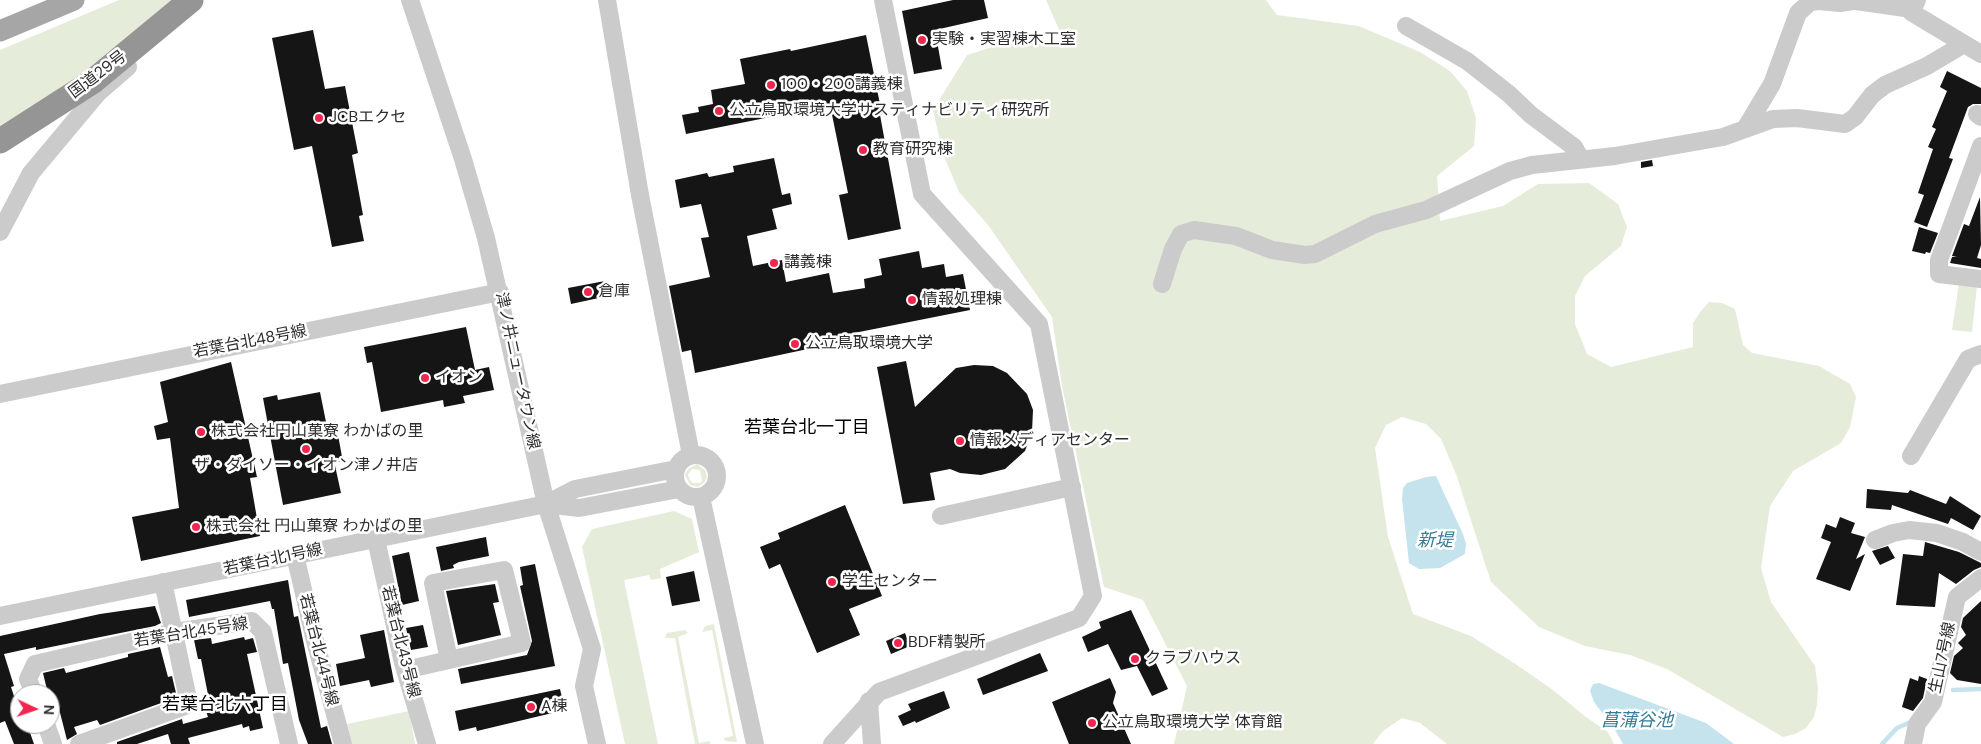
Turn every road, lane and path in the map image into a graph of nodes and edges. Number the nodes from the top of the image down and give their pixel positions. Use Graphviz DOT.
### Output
graph roads {
  1 [pos="74,0"];
  2 [pos="191,0"];
  3 [pos="199,0"];
  4 [pos="410,0"];
  5 [pos="607,0"];
  6 [pos="883,0"];
  7 [pos="1851,1"];
  8 [pos="1914,5"];
  9 [pos="1406,26"];
  10 [pos="0,31"];
  11 [pos="1975,48"];
  12 [pos="1745,129"];
  13 [pos="0,141"];
  14 [pos="1981,146"];
  15 [pos="1581,159"];
  16 [pos="0,232"];
  17 [pos="1981,278"];
  18 [pos="1162,284"];
  19 [pos="500,292"];
  20 [pos="1981,354"];
  21 [pos="4,389"];
  22 [pos="691,455"];
  23 [pos="1911,456"];
  24 [pos="676,469"];
  25 [pos="1072,487"];
  26 [pos="679,489"];
  27 [pos="701,497"];
  28 [pos="546,504"];
  29 [pos="941,516"];
  30 [pos="376,539"];
  31 [pos="1875,540"];
  32 [pos="1981,552"];
  33 [pos="295,555"];
  34 [pos="163,582"];
  35 [pos="1979,583"];
  36 [pos="0,616"];
  37 [pos="174,632"];
  38 [pos="449,660"];
  39 [pos="405,670"];
  40 [pos="30,684"];
  41 [pos="869,701"];
  42 [pos="79,744"];
  43 [pos="289,744"];
  44 [pos="343,744"];
  45 [pos="427,744"];
  46 [pos="597,744"];
  47 [pos="755,744"];
  48 [pos="832,744"];
  49 [pos="872,744"];
  50 [pos="1913,744"];
  1 -- 10 [label="main road"];
  2 -- 13 [label="highway, 国道29号"];
  3 -- 16 [label="street"];
  4 -- 19 [label="street, 津ノ井ニュータウン線"];
  5 -- 22 [label="street"];
  6 -- 25 [label="street"];
  7 -- 8 [label="street"];
  7 -- 12 [label="street"];
  8 -- 11 [label="street"];
  9 -- 15 [label="street"];
  11 -- 12 [label="street"];
  12 -- 15 [label="street"];
  14 -- 17 [label="street"];
  15 -- 18 [label="street"];
  19 -- 21 [label="street, 若葉台北48号線"];
  19 -- 28 [label="street, 津ノ井ニュータウン線"];
  20 -- 23 [label="street"];
  22 -- 24 [label="street"];
  22 -- 27 [label="street"];
  24 -- 26 [label="street"];
  24 -- 28 [label="street"];
  25 -- 29 [label="street"];
  25 -- 41 [label="street"];
  26 -- 27 [label="street"];
  26 -- 28 [label="street"];
  27 -- 47 [label="street"];
  28 -- 30 [label="street, 若葉台北1号線"];
  28 -- 46 [label="street, 津ノ井ニュータウン線"];
  30 -- 33 [label="street, 若葉台北1号線"];
  30 -- 39 [label="street, 若葉台北43号線"];
  31 -- 32 [label="street"];
  33 -- 34 [label="street, 若葉台北1号線"];
  33 -- 44 [label="street, 若葉台北44号線"];
  34 -- 36 [label="street, 若葉台北1号線"];
  34 -- 37 [label="street"];
  35 -- 50 [label="street, 生山7号線"];
  37 -- 40 [label="street, 若葉台北45号線"];
  37 -- 42 [label="street"];
  37 -- 43 [label="street, 若葉台北45号線"];
  38 -- 38 [label="street"];
  38 -- 39 [label="street"];
  39 -- 45 [label="street, 若葉台北43号線"];
  41 -- 48 [label="street"];
  41 -- 49 [label="street"];
}
